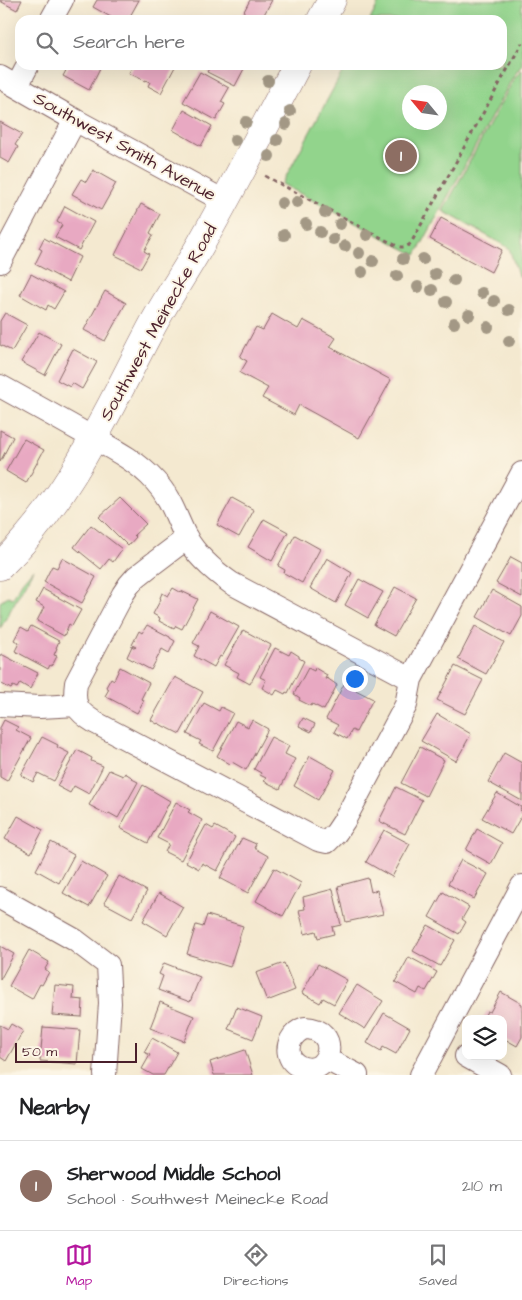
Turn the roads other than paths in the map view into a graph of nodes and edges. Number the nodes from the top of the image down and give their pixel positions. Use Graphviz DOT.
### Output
graph roads {
  1 [pos="62,0"];
  2 [pos="332,0"];
  3 [pos="54,15"];
  4 [pos="324,15"];
  5 [pos="22,70"];
  6 [pos="294,70"];
  7 [pos="8,82"];
  8 [pos="75,120"];
  9 [pos="224,201"];
  10 [pos="0,262"];
  11 [pos="0,386"];
  12 [pos="93,438"];
  13 [pos="522,474"];
  14 [pos="187,538"];
  15 [pos="0,566"];
  16 [pos="411,679"];
  17 [pos="0,705"];
  18 [pos="77,705"];
  19 [pos="522,886"];
  20 [pos="0,898"];
  21 [pos="439,1042"];
  22 [pos="462,1054"];
  23 [pos="326,1059"];
  24 [pos="473,1060"];
  25 [pos="105,1075"];
  26 [pos="356,1075"];
  27 [pos="421,1075"];
  28 [pos="500,1075"];
  1 -- 3 [label="street"];
  2 -- 4 [label="main road"];
  5 -- 7 [label="street"];
  6 -- 9 [label="main road, Southwest Meinecke Road"];
  7 -- 8 [label="street, Southwest Smith Avenue"];
  8 -- 9 [label="street, Southwest Smith Avenue"];
  8 -- 10 [label="street"];
  9 -- 12 [label="main road, Southwest Meinecke Road"];
  11 -- 12 [label="street"];
  12 -- 14 [label="street"];
  12 -- 15 [label="main road, Southwest Meinecke Road"];
  13 -- 16 [label="street"];
  14 -- 16 [label="street"];
  14 -- 18 [label="street"];
  16 -- 18 [label="street"];
  17 -- 18 [label="street"];
  19 -- 21 [label="street"];
  20 -- 25 [label="street"];
  21 -- 22 [label="street"];
  21 -- 27 [label="street"];
  23 -- 26 [label="street"];
  24 -- 28 [label="street"];
}
